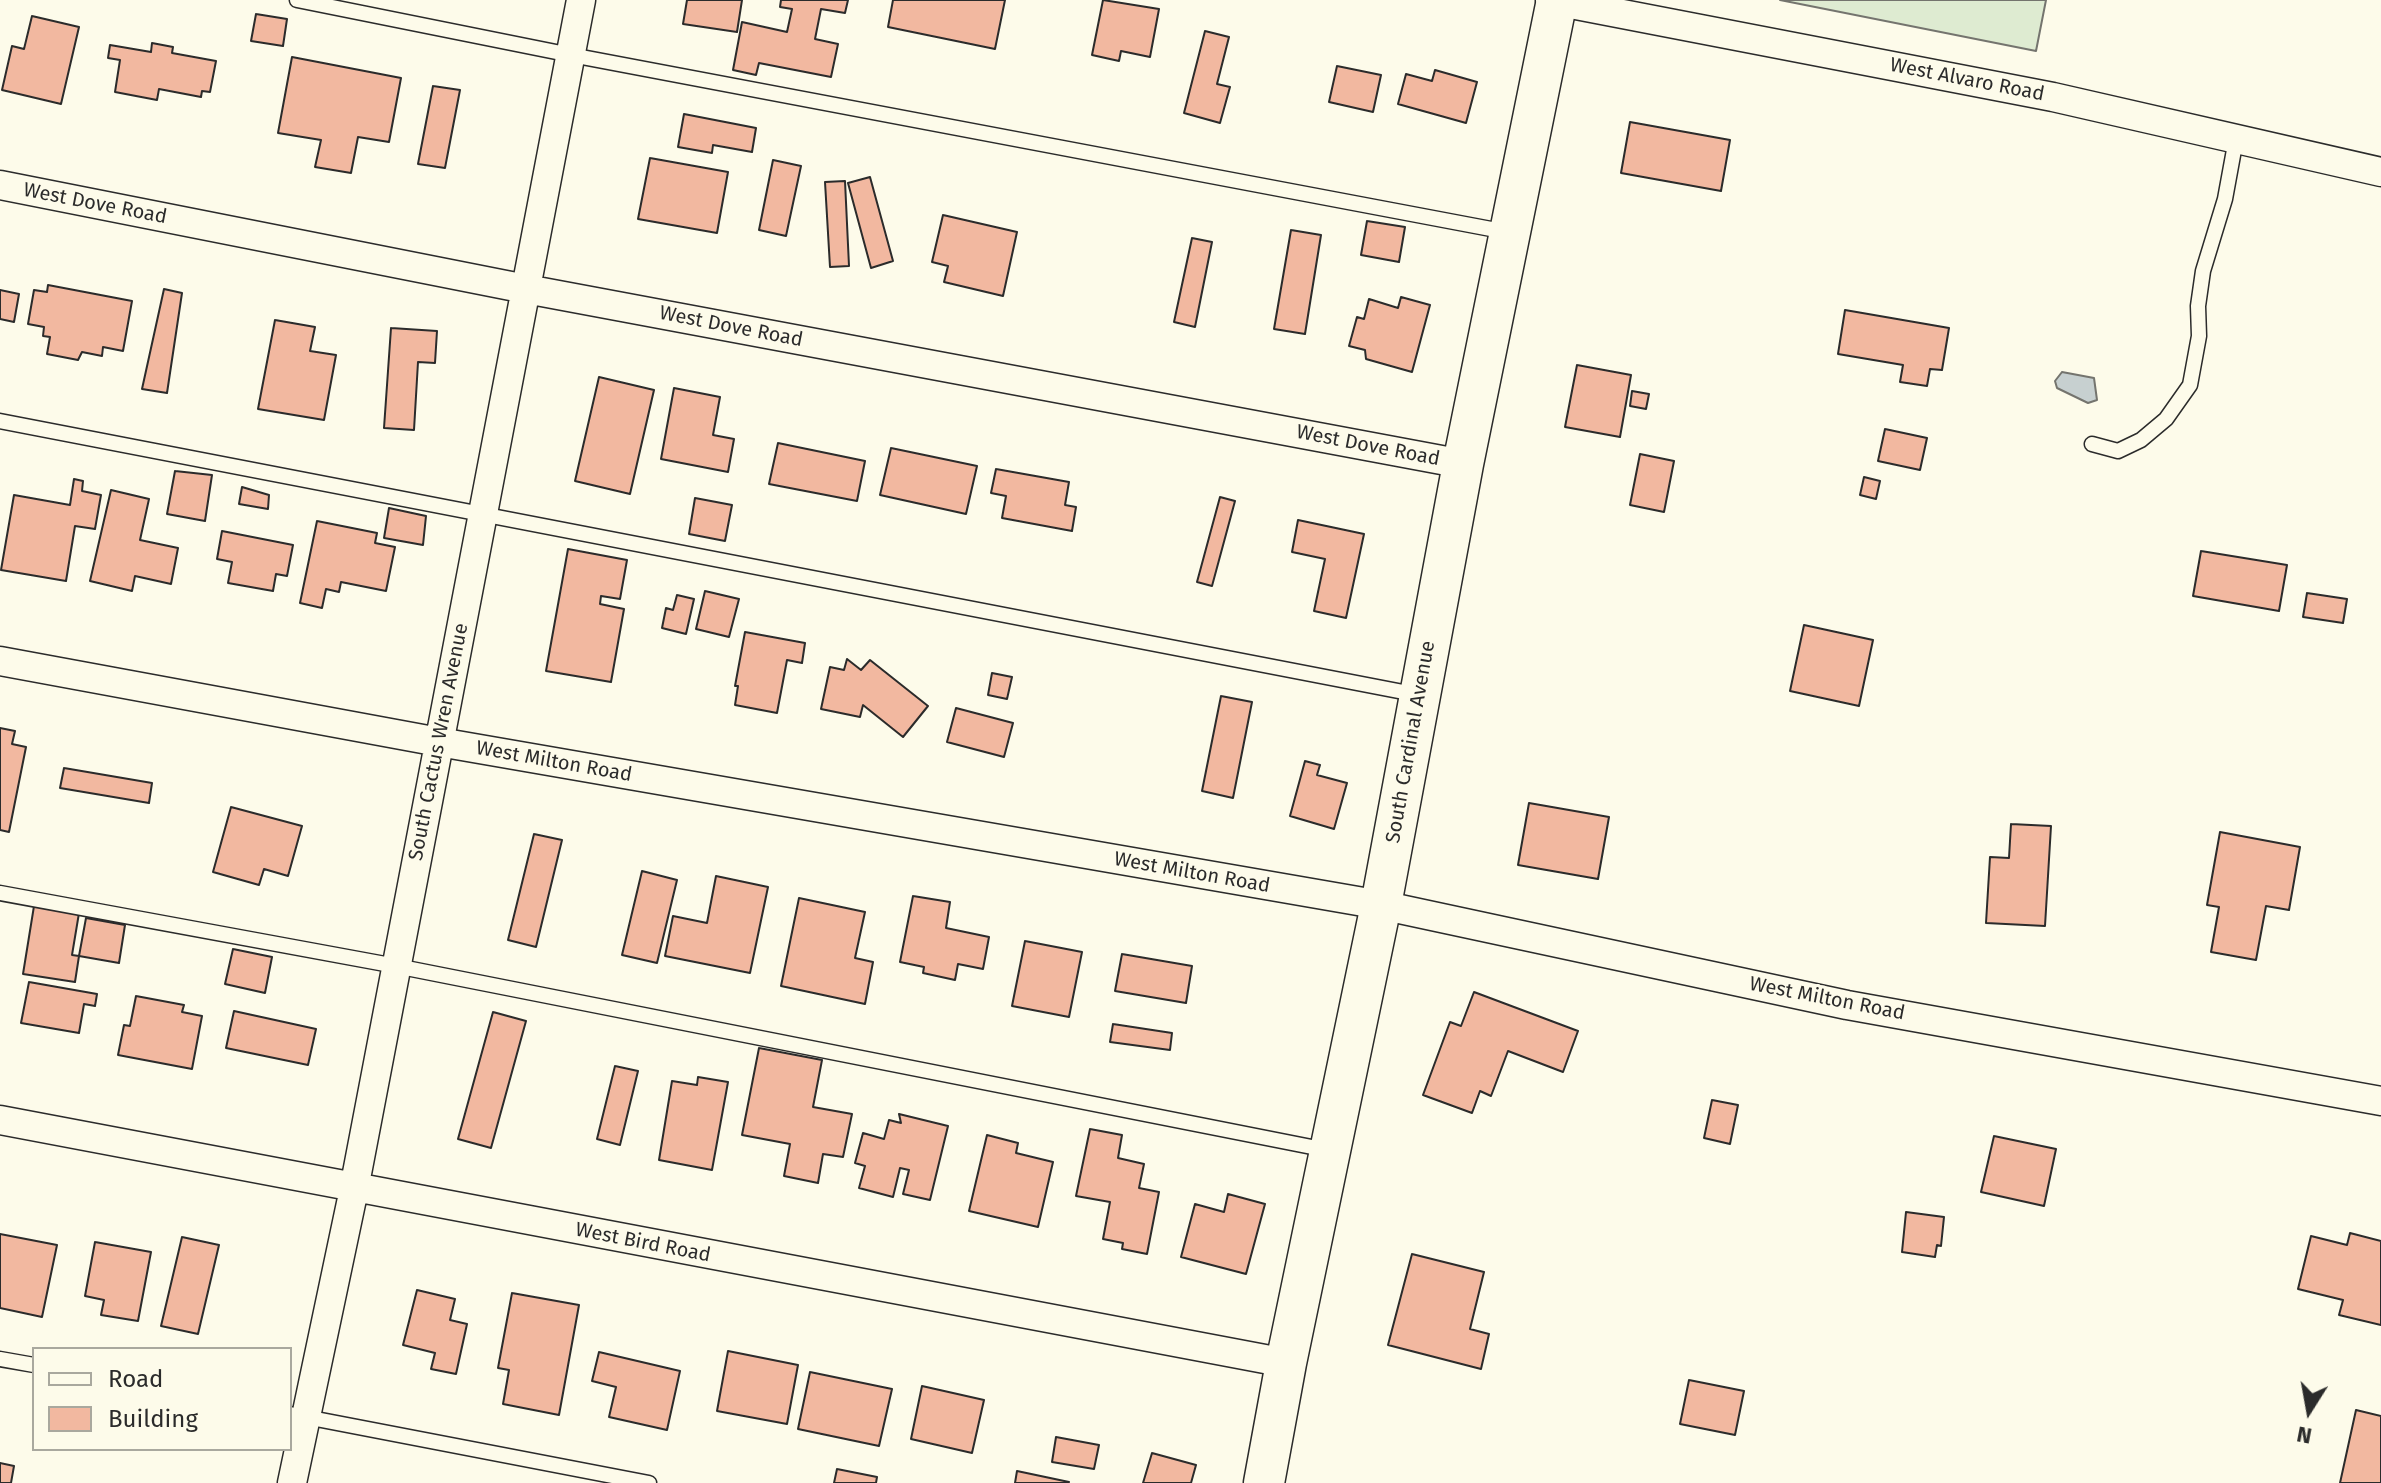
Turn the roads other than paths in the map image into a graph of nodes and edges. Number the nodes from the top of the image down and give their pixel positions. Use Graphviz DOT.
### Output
graph roads {
  1 [pos="297,0"];
  2 [pos="581,0"];
  3 [pos="1555,0"];
  4 [pos="571,55"];
  5 [pos="2236,139"];
  6 [pos="2381,172"];
  7 [pos="0,185"];
  8 [pos="1510,232"];
  9 [pos="526,289"];
  10 [pos="0,421"];
  11 [pos="2092,444"];
  12 [pos="1463,464"];
  13 [pos="483,515"];
  14 [pos="0,661"];
  15 [pos="1420,695"];
  16 [pos="439,742"];
  17 [pos="0,893"];
  18 [pos="1381,905"];
  19 [pos="396,966"];
  20 [pos="2381,1101"];
  21 [pos="0,1120"];
  22 [pos="1331,1151"];
  23 [pos="354,1189"];
  24 [pos="0,1359"];
  25 [pos="1286,1363"];
  26 [pos="32,1365"];
  27 [pos="298,1416"];
  28 [pos="292,1483"];
  29 [pos="649,1483"];
  30 [pos="1264,1483"];
  1 -- 4 [label="lane"];
  2 -- 4 [label="street, South Cactus Wren Avenue"];
  3 -- 5 [label="street, West Alvaro Road"];
  3 -- 8 [label="main road, South Cardinal Avenue"];
  4 -- 8 [label="lane"];
  4 -- 9 [label="street, South Cactus Wren Avenue"];
  5 -- 6 [label="street, West Alvaro Road"];
  5 -- 11 [label="lane"];
  7 -- 9 [label="street, West Dove Road"];
  8 -- 12 [label="main road, South Cardinal Avenue"];
  9 -- 12 [label="street, West Dove Road"];
  9 -- 13 [label="street, South Cactus Wren Avenue"];
  10 -- 13 [label="lane"];
  12 -- 15 [label="main road, South Cardinal Avenue"];
  13 -- 15 [label="lane"];
  13 -- 16 [label="street, South Cactus Wren Avenue"];
  14 -- 16 [label="street, West Milton Road"];
  15 -- 18 [label="main road, South Cardinal Avenue"];
  16 -- 18 [label="street, West Milton Road"];
  16 -- 19 [label="street, South Cactus Wren Avenue"];
  17 -- 19 [label="lane"];
  18 -- 20 [label="street, West Milton Road"];
  18 -- 22 [label="main road, South Cardinal Avenue"];
  19 -- 22 [label="lane"];
  19 -- 23 [label="street, South Cactus Wren Avenue"];
  21 -- 23 [label="street, West Bird Road"];
  22 -- 25 [label="main road, South Cardinal Avenue"];
  23 -- 25 [label="street, West Bird Road"];
  23 -- 27 [label="street, South Cactus Wren Avenue"];
  24 -- 26 [label="lane"];
  25 -- 30 [label="main road, South Cardinal Avenue"];
  27 -- 28 [label="street, South Cactus Wren Avenue"];
  27 -- 29 [label="lane"];
}
